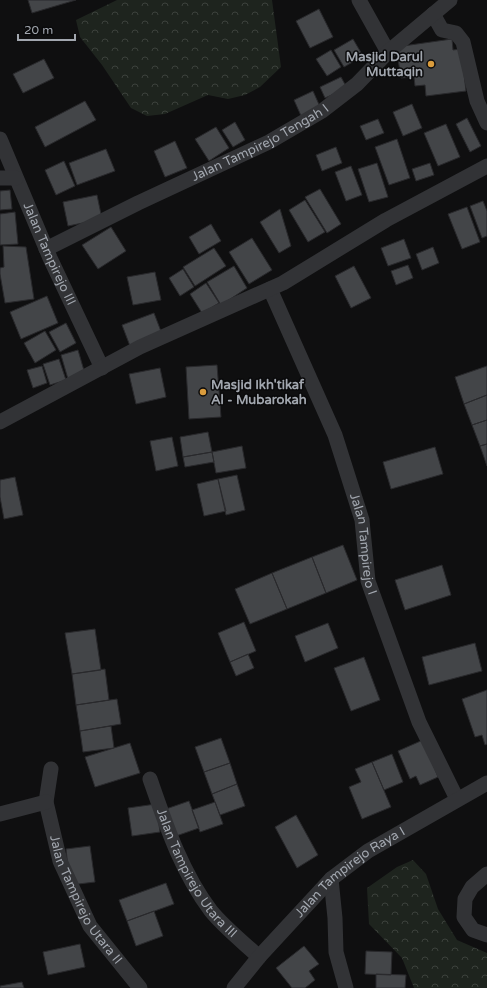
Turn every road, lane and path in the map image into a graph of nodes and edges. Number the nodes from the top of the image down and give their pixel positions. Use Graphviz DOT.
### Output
graph roads {
  1 [pos="359,0"];
  2 [pos="450,0"];
  3 [pos="433,14"];
  4 [pos="388,52"];
  5 [pos="487,123"];
  6 [pos="0,139"];
  7 [pos="487,166"];
  8 [pos="0,178"];
  9 [pos="16,178"];
  10 [pos="46,249"];
  11 [pos="270,289"];
  12 [pos="102,368"];
  13 [pos="0,422"];
  14 [pos="51,769"];
  15 [pos="150,779"];
  16 [pos="486,786"];
  17 [pos="457,799"];
  18 [pos="46,802"];
  19 [pos="0,814"];
  20 [pos="487,874"];
  21 [pos="331,878"];
  22 [pos="487,935"];
  23 [pos="259,957"];
  24 [pos="140,988"];
  25 [pos="234,988"];
  26 [pos="346,988"];
  1 -- 4 [label="street"];
  2 -- 3 [label="street, Jalan Tampirejo Tengah I"];
  3 -- 4 [label="street, Jalan Tampirejo Tengah I"];
  3 -- 5 [label="street"];
  4 -- 10 [label="street, Jalan Tampirejo Tengah I"];
  6 -- 9 [label="street, Jalan Tampirejo III"];
  7 -- 11 [label="street"];
  8 -- 9 [label="street"];
  9 -- 10 [label="street, Jalan Tampirejo III"];
  10 -- 12 [label="street, Jalan Tampirejo III"];
  11 -- 12 [label="street"];
  11 -- 17 [label="street, Jalan Tampirejo I"];
  12 -- 13 [label="street"];
  14 -- 18 [label="street, Jalan Tampirejo Utara II"];
  15 -- 23 [label="street, Jalan Tampirejo Utara III"];
  16 -- 17 [label="street, Jalan Tampirejo Raya I"];
  17 -- 21 [label="street, Jalan Tampirejo Raya I"];
  18 -- 19 [label="street"];
  18 -- 24 [label="street, Jalan Tampirejo Utara II"];
  20 -- 22 [label="street"];
  21 -- 23 [label="street, Jalan Tampirejo Raya I"];
  21 -- 26 [label="street"];
  23 -- 25 [label="street, Jalan Tampirejo Raya I"];
}
